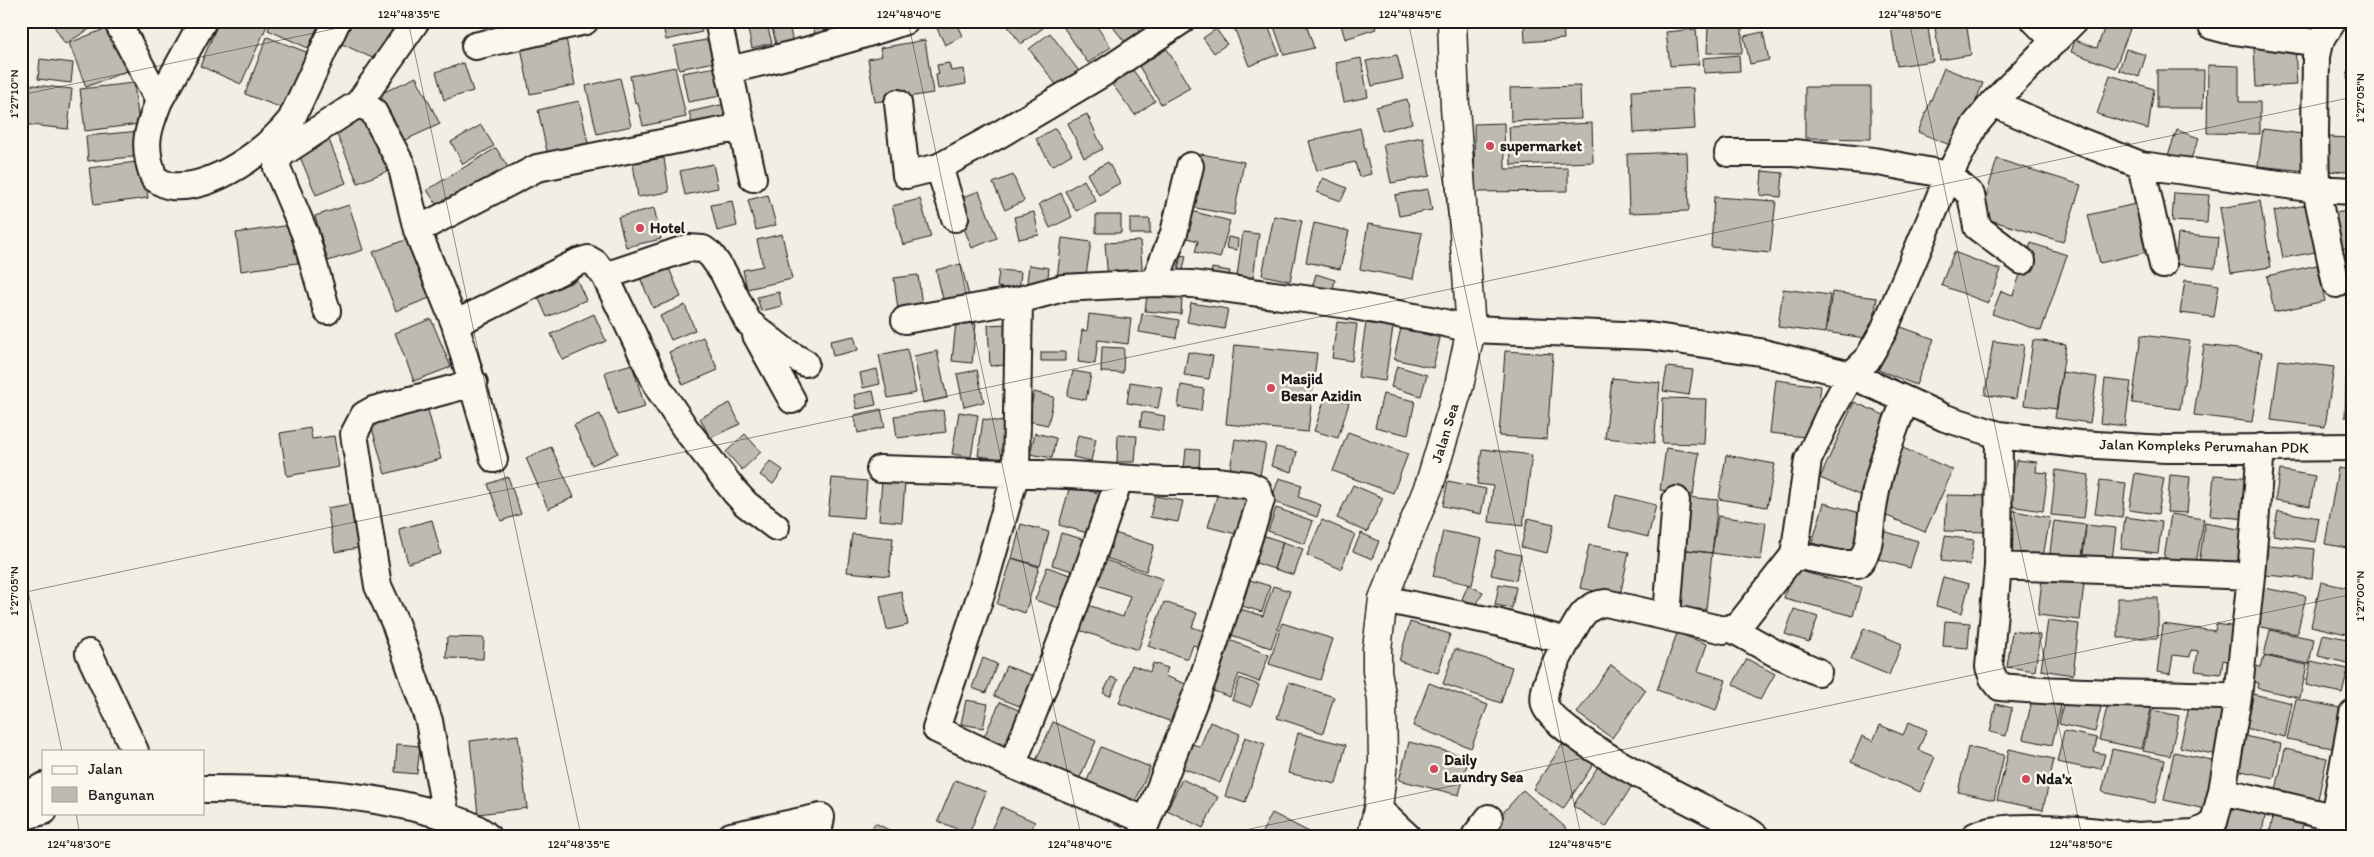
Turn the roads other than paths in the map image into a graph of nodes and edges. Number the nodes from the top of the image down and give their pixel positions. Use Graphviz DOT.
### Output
graph roads {
  1 [pos="117,21"];
  2 [pos="203,21"];
  3 [pos="337,21"];
  4 [pos="416,21"];
  5 [pos="585,21"];
  6 [pos="718,21"];
  7 [pos="905,21"];
  8 [pos="1181,21"];
  9 [pos="1452,21"];
  10 [pos="2035,21"];
  11 [pos="2074,21"];
  12 [pos="2333,21"];
  13 [pos="2212,26"];
  14 [pos="2054,41"];
  15 [pos="2319,43"];
  16 [pos="475,46"];
  17 [pos="729,70"];
  18 [pos="159,101"];
  19 [pos="359,103"];
  20 [pos="898,103"];
  21 [pos="1992,104"];
  22 [pos="741,128"];
  23 [pos="1728,152"];
  24 [pos="2141,164"];
  25 [pos="1190,166"];
  26 [pos="939,168"];
  27 [pos="1949,175"];
  28 [pos="753,178"];
  29 [pos="2316,189"];
  30 [pos="2353,190"];
  31 [pos="955,218"];
  32 [pos="417,230"];
  33 [pos="2022,261"];
  34 [pos="2163,264"];
  35 [pos="605,276"];
  36 [pos="1154,283"];
  37 [pos="2336,284"];
  38 [pos="1019,300"];
  39 [pos="328,311"];
  40 [pos="905,320"];
  41 [pos="748,322"];
  42 [pos="455,324"];
  43 [pos="1471,329"];
  44 [pos="805,363"];
  45 [pos="1851,375"];
  46 [pos="474,383"];
  47 [pos="792,400"];
  48 [pos="1906,401"];
  49 [pos="1999,435"];
  50 [pos="2261,447"];
  51 [pos="2353,447"];
  52 [pos="494,459"];
  53 [pos="880,469"];
  54 [pos="1016,473"];
  55 [pos="1119,479"];
  56 [pos="1676,500"];
  57 [pos="776,527"];
  58 [pos="1794,555"];
  59 [pos="1998,566"];
  60 [pos="2251,576"];
  61 [pos="1383,599"];
  62 [pos="1667,616"];
  63 [pos="1732,629"];
  64 [pos="1567,641"];
  65 [pos="89,653"];
  66 [pos="1818,672"];
  67 [pos="2238,697"];
  68 [pos="2353,713"];
  69 [pos="136,750"];
  70 [pos="1012,766"];
  71 [pos="42,787"];
  72 [pos="205,789"];
  73 [pos="2222,791"];
  74 [pos="21,802"];
  75 [pos="1378,809"];
  76 [pos="42,812"];
  77 [pos="446,816"];
  78 [pos="21,817"];
  79 [pos="2342,823"];
  80 [pos="1143,828"];
  81 [pos="487,836"];
  82 [pos="731,836"];
  83 [pos="812,836"];
  84 [pos="1372,836"];
  85 [pos="1407,836"];
  86 [pos="1755,836"];
  87 [pos="1975,836"];
  88 [pos="2137,836"];
  1 -- 18 [label="street"];
  2 -- 18 [label="street"];
  3 -- 18 [label="street"];
  4 -- 19 [label="street"];
  5 -- 16 [label="street"];
  6 -- 17 [label="street"];
  7 -- 17 [label="street"];
  8 -- 26 [label="street"];
  9 -- 43 [label="main road, Jalan Sea"];
  10 -- 14 [label="street"];
  11 -- 14 [label="street"];
  12 -- 15 [label="street"];
  13 -- 15 [label="street"];
  14 -- 21 [label="street"];
  15 -- 29 [label="street"];
  17 -- 22 [label="street"];
  19 -- 32 [label="street"];
  19 -- 39 [label="street"];
  20 -- 26 [label="street"];
  21 -- 24 [label="street"];
  21 -- 27 [label="street"];
  22 -- 28 [label="street"];
  22 -- 32 [label="street"];
  23 -- 27 [label="street"];
  24 -- 29 [label="street"];
  24 -- 34 [label="street"];
  25 -- 36 [label="street"];
  26 -- 31 [label="street"];
  27 -- 33 [label="street"];
  27 -- 45 [label="street"];
  29 -- 30 [label="street"];
  29 -- 37 [label="street"];
  32 -- 42 [label="street"];
  35 -- 41 [label="street"];
  35 -- 42 [label="street"];
  35 -- 57 [label="street"];
  36 -- 38 [label="street, Jalan Kompleks Perumahan PDK"];
  36 -- 43 [label="street, Jalan Kompleks Perumahan PDK"];
  38 -- 40 [label="street, Jalan Kompleks Perumahan PDK"];
  38 -- 54 [label="street"];
  41 -- 44 [label="street"];
  41 -- 47 [label="street"];
  42 -- 46 [label="street"];
  43 -- 45 [label="street, Jalan Kompleks Perumahan PDK"];
  43 -- 61 [label="main road, Jalan Sea"];
  45 -- 48 [label="street, Jalan Kompleks Perumahan PDK"];
  45 -- 58 [label="street"];
  46 -- 52 [label="street"];
  46 -- 77 [label="street"];
  48 -- 49 [label="street, Jalan Kompleks Perumahan PDK"];
  48 -- 58 [label="street"];
  49 -- 50 [label="street, Jalan Kompleks Perumahan PDK"];
  49 -- 59 [label="street"];
  50 -- 51 [label="street, Jalan Kompleks Perumahan PDK"];
  50 -- 60 [label="street"];
  53 -- 54 [label="street"];
  54 -- 55 [label="street"];
  54 -- 70 [label="street"];
  55 -- 70 [label="street"];
  55 -- 80 [label="street"];
  56 -- 62 [label="street"];
  58 -- 63 [label="street"];
  59 -- 60 [label="street"];
  59 -- 67 [label="street"];
  60 -- 67 [label="street"];
  61 -- 64 [label="street"];
  61 -- 75 [label="main road, Jalan Sea"];
  62 -- 63 [label="street"];
  62 -- 64 [label="street"];
  63 -- 66 [label="street"];
  64 -- 86 [label="street"];
  65 -- 69 [label="street"];
  67 -- 73 [label="street"];
  68 -- 79 [label="street"];
  70 -- 80 [label="street"];
  71 -- 74 [label="street"];
  72 -- 77 [label="street"];
  73 -- 79 [label="street"];
  73 -- 88 [label="street"];
  75 -- 84 [label="main road, Jalan Sea"];
  75 -- 85 [label="street"];
  76 -- 78 [label="street"];
  77 -- 81 [label="street"];
  82 -- 83 [label="street"];
  87 -- 88 [label="street"];
}
